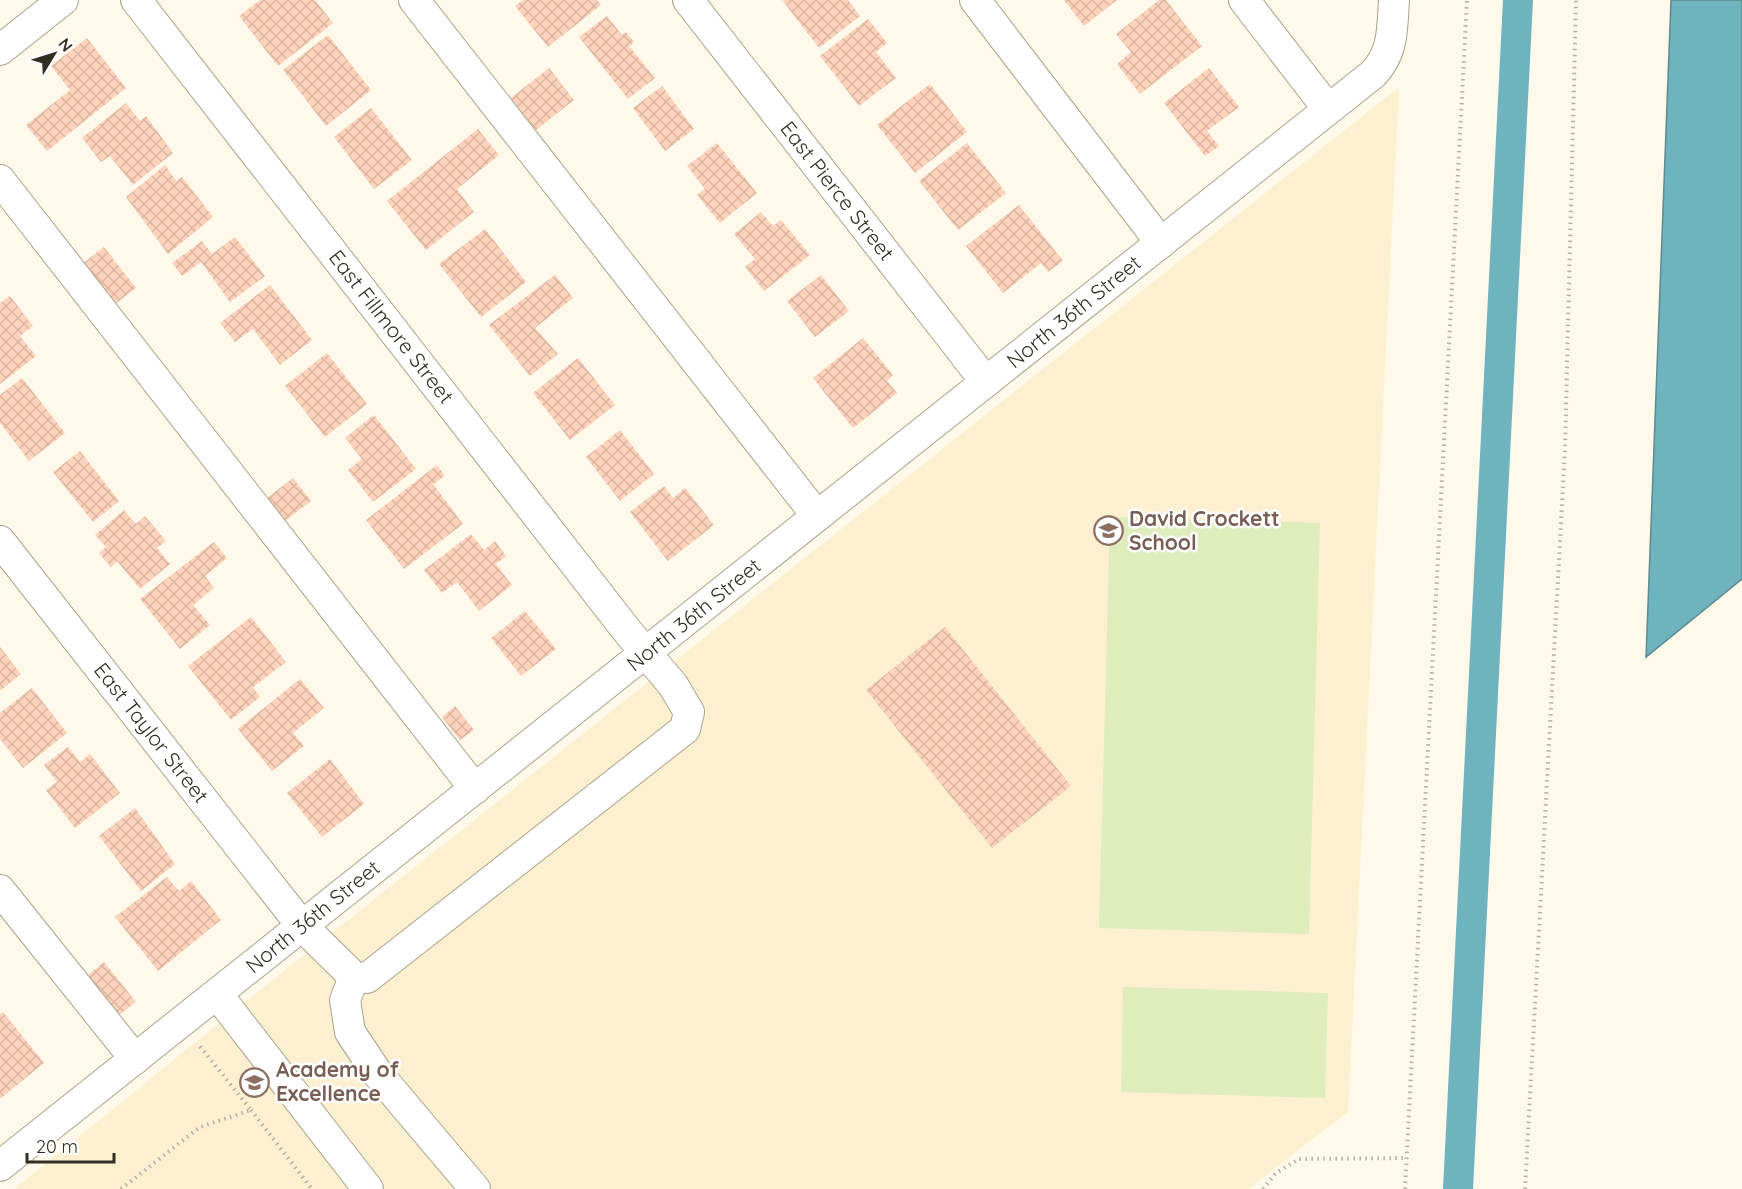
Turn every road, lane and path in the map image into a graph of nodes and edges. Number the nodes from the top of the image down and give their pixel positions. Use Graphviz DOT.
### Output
graph roads {
  1 [pos="63,0"];
  2 [pos="136,0"];
  3 [pos="414,0"];
  4 [pos="688,0"];
  5 [pos="975,0"];
  6 [pos="1245,0"];
  7 [pos="1394,0"];
  8 [pos="1467,0"];
  9 [pos="1576,0"];
  10 [pos="0,50"];
  11 [pos="1328,109"];
  12 [pos="0,180"];
  13 [pos="1161,243"];
  14 [pos="986,382"];
  15 [pos="817,516"];
  16 [pos="0,541"];
  17 [pos="646,653"];
  18 [pos="474,789"];
  19 [pos="0,890"];
  20 [pos="302,926"];
  21 [pos="354,976"];
  22 [pos="217,993"];
  23 [pos="194,1040"];
  24 [pos="135,1059"];
  25 [pos="251,1110"];
  26 [pos="1406,1158"];
  27 [pos="0,1166"];
  28 [pos="121,1189"];
  29 [pos="312,1189"];
  30 [pos="368,1189"];
  31 [pos="475,1189"];
  32 [pos="1263,1189"];
  33 [pos="1405,1189"];
  34 [pos="1525,1189"];
  1 -- 10 [label="street"];
  2 -- 17 [label="street, East Fillmore Street"];
  3 -- 15 [label="street"];
  4 -- 14 [label="street, East Pierce Street"];
  5 -- 13 [label="street"];
  6 -- 11 [label="street"];
  7 -- 11 [label="street, North 36th Street"];
  8 -- 26 [label="path"];
  9 -- 34 [label="path"];
  11 -- 13 [label="street, North 36th Street"];
  12 -- 18 [label="street"];
  13 -- 14 [label="street, North 36th Street"];
  14 -- 15 [label="street, North 36th Street"];
  15 -- 17 [label="street, North 36th Street"];
  16 -- 20 [label="street, East Taylor Street"];
  17 -- 18 [label="street, North 36th Street"];
  17 -- 21 [label="street, East Fillmore Street"];
  18 -- 20 [label="street, North 36th Street"];
  19 -- 24 [label="street"];
  20 -- 21 [label="street, East Taylor Street"];
  20 -- 22 [label="street, North 36th Street"];
  21 -- 31 [label="street"];
  22 -- 24 [label="street, North 36th Street"];
  22 -- 30 [label="street"];
  23 -- 25 [label="path"];
  24 -- 27 [label="street, North 36th Street"];
  25 -- 28 [label="path"];
  25 -- 29 [label="path"];
  26 -- 32 [label="path"];
  26 -- 33 [label="path"];
}
